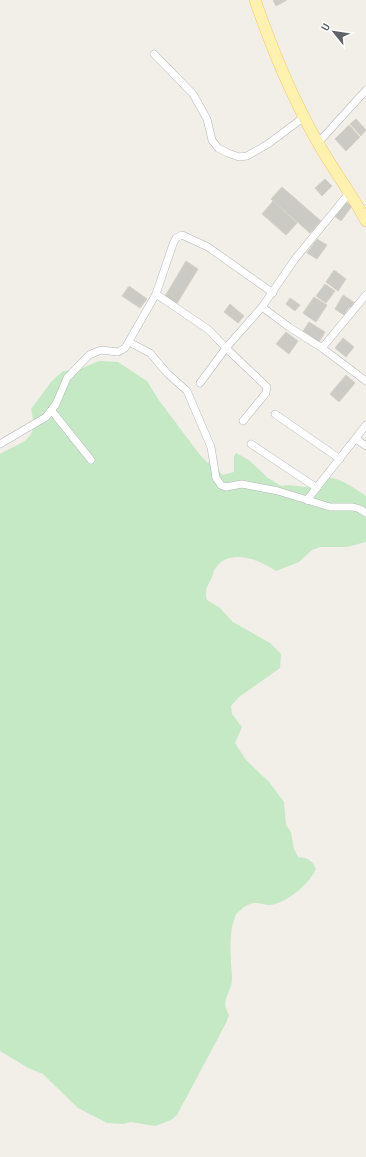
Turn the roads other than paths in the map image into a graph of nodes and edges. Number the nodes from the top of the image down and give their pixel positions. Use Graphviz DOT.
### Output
graph roads {
  1 [pos="255,0"];
  2 [pos="154,54"];
  3 [pos="366,90"];
  4 [pos="304,117"];
  5 [pos="318,143"];
  6 [pos="350,192"];
  7 [pos="366,221"];
  8 [pos="273,293"];
  9 [pos="156,294"];
  10 [pos="366,295"];
  11 [pos="262,307"];
  12 [pos="129,342"];
  13 [pos="226,348"];
  14 [pos="322,348"];
  15 [pos="366,381"];
  16 [pos="200,383"];
  17 [pos="52,411"];
  18 [pos="275,414"];
  19 [pos="243,421"];
  20 [pos="366,425"];
  21 [pos="356,439"];
  22 [pos="0,444"];
  23 [pos="251,444"];
  24 [pos="366,446"];
  25 [pos="340,459"];
  26 [pos="91,460"];
  27 [pos="317,488"];
  28 [pos="307,500"];
  29 [pos="366,513"];
  1 -- 4 [label="main road"];
  2 -- 4 [label="street"];
  3 -- 5 [label="street"];
  4 -- 5 [label="main road"];
  5 -- 6 [label="main road"];
  6 -- 7 [label="main road"];
  6 -- 8 [label="street"];
  8 -- 9 [label="street"];
  8 -- 11 [label="street"];
  9 -- 12 [label="street"];
  9 -- 13 [label="street"];
  10 -- 14 [label="street"];
  11 -- 13 [label="street"];
  11 -- 14 [label="street"];
  12 -- 17 [label="street"];
  12 -- 28 [label="street"];
  13 -- 16 [label="street"];
  13 -- 19 [label="street"];
  14 -- 15 [label="street"];
  17 -- 22 [label="street"];
  17 -- 26 [label="street"];
  18 -- 25 [label="street"];
  20 -- 21 [label="street"];
  21 -- 24 [label="street"];
  21 -- 25 [label="street"];
  23 -- 27 [label="street"];
  25 -- 27 [label="street"];
  27 -- 28 [label="street"];
  28 -- 29 [label="street"];
}
